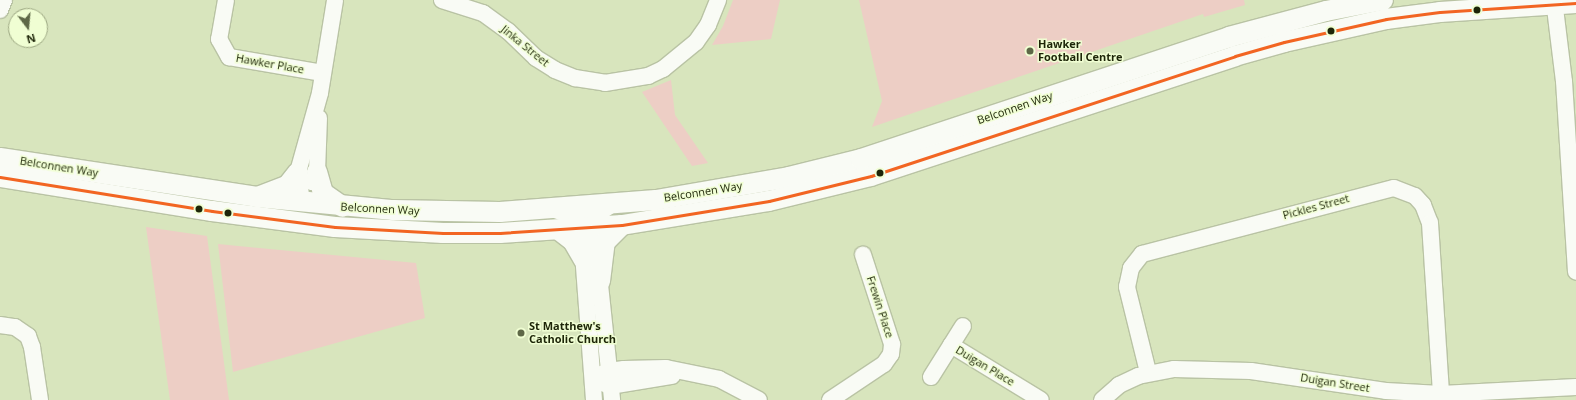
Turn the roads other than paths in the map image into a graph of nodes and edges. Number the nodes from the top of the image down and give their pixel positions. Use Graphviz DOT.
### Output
graph roads {
  1 [pos="4,0"];
  2 [pos="226,0"];
  3 [pos="335,0"];
  4 [pos="442,0"];
  5 [pos="718,0"];
  6 [pos="1383,0"];
  7 [pos="1563,2"];
  8 [pos="0,10"];
  9 [pos="1229,37"];
  10 [pos="1234,56"];
  11 [pos="323,73"];
  12 [pos="914,142"];
  13 [pos="0,158"];
  14 [pos="921,161"];
  15 [pos="1572,164"];
  16 [pos="308,172"];
  17 [pos="0,177"];
  18 [pos="257,197"];
  19 [pos="302,202"];
  20 [pos="710,202"];
  21 [pos="613,204"];
  22 [pos="343,207"];
  23 [pos="550,209"];
  24 [pos="265,219"];
  25 [pos="622,225"];
  26 [pos="335,227"];
  27 [pos="589,227"];
  28 [pos="559,230"];
  29 [pos="863,256"];
  30 [pos="584,260"];
  31 [pos="1576,272"];
  32 [pos="600,281"];
  33 [pos="0,325"];
  34 [pos="963,326"];
  35 [pos="951,345"];
  36 [pos="1148,372"];
  37 [pos="931,377"];
  38 [pos="593,378"];
  39 [pos="610,385"];
  40 [pos="1576,387"];
  41 [pos="1441,394"];
  42 [pos="40,400"];
  43 [pos="594,400"];
  44 [pos="760,400"];
  45 [pos="830,400"];
  46 [pos="1041,400"];
  47 [pos="1102,400"];
  1 -- 8 [label="street"];
  2 -- 11 [label="street, Hawker Place"];
  3 -- 11 [label="street"];
  4 -- 5 [label="street, Jinka Street"];
  6 -- 9 [label="main road, Belconnen Way"];
  7 -- 10 [label="main road, Belconnen Way"];
  7 -- 15 [label="street"];
  9 -- 10 [label="main road"];
  9 -- 12 [label="main road, Belconnen Way"];
  10 -- 14 [label="main road, Belconnen Way"];
  11 -- 16 [label="street"];
  12 -- 14 [label="main road"];
  12 -- 20 [label="main road, Belconnen Way"];
  13 -- 18 [label="main road, Belconnen Way"];
  14 -- 20 [label="main road, Belconnen Way"];
  15 -- 31 [label="street"];
  16 -- 18 [label="main road"];
  16 -- 19 [label="street"];
  16 -- 22 [label="main road"];
  17 -- 24 [label="main road, Belconnen Way"];
  18 -- 19 [label="main road, Belconnen Way"];
  19 -- 22 [label="main road, Belconnen Way"];
  19 -- 24 [label="main road"];
  19 -- 26 [label="main road"];
  20 -- 21 [label="main road, Belconnen Way"];
  20 -- 25 [label="main road, Belconnen Way"];
  21 -- 23 [label="main road, Belconnen Way"];
  21 -- 27 [label="street"];
  22 -- 23 [label="main road, Belconnen Way"];
  23 -- 27 [label="street"];
  24 -- 26 [label="main road, Belconnen Way"];
  25 -- 27 [label="main road, Belconnen Way"];
  25 -- 32 [label="main road"];
  26 -- 28 [label="main road, Belconnen Way"];
  27 -- 28 [label="main road, Belconnen Way"];
  27 -- 30 [label="street"];
  27 -- 32 [label="street"];
  28 -- 30 [label="main road"];
  29 -- 45 [label="street, Frewin Place"];
  30 -- 38 [label="street"];
  32 -- 39 [label="street"];
  33 -- 42 [label="street"];
  34 -- 35 [label="street, Duigan Place"];
  35 -- 37 [label="street, Duigan Place"];
  35 -- 46 [label="street, Duigan Place"];
  36 -- 41 [label="street, Duigan Street"];
  36 -- 41 [label="street, Pickles Street"];
  36 -- 47 [label="street, Duigan Street"];
  38 -- 39 [label="street"];
  38 -- 43 [label="street"];
  39 -- 44 [label="street"];
  40 -- 41 [label="street, Duigan Street"];
}
